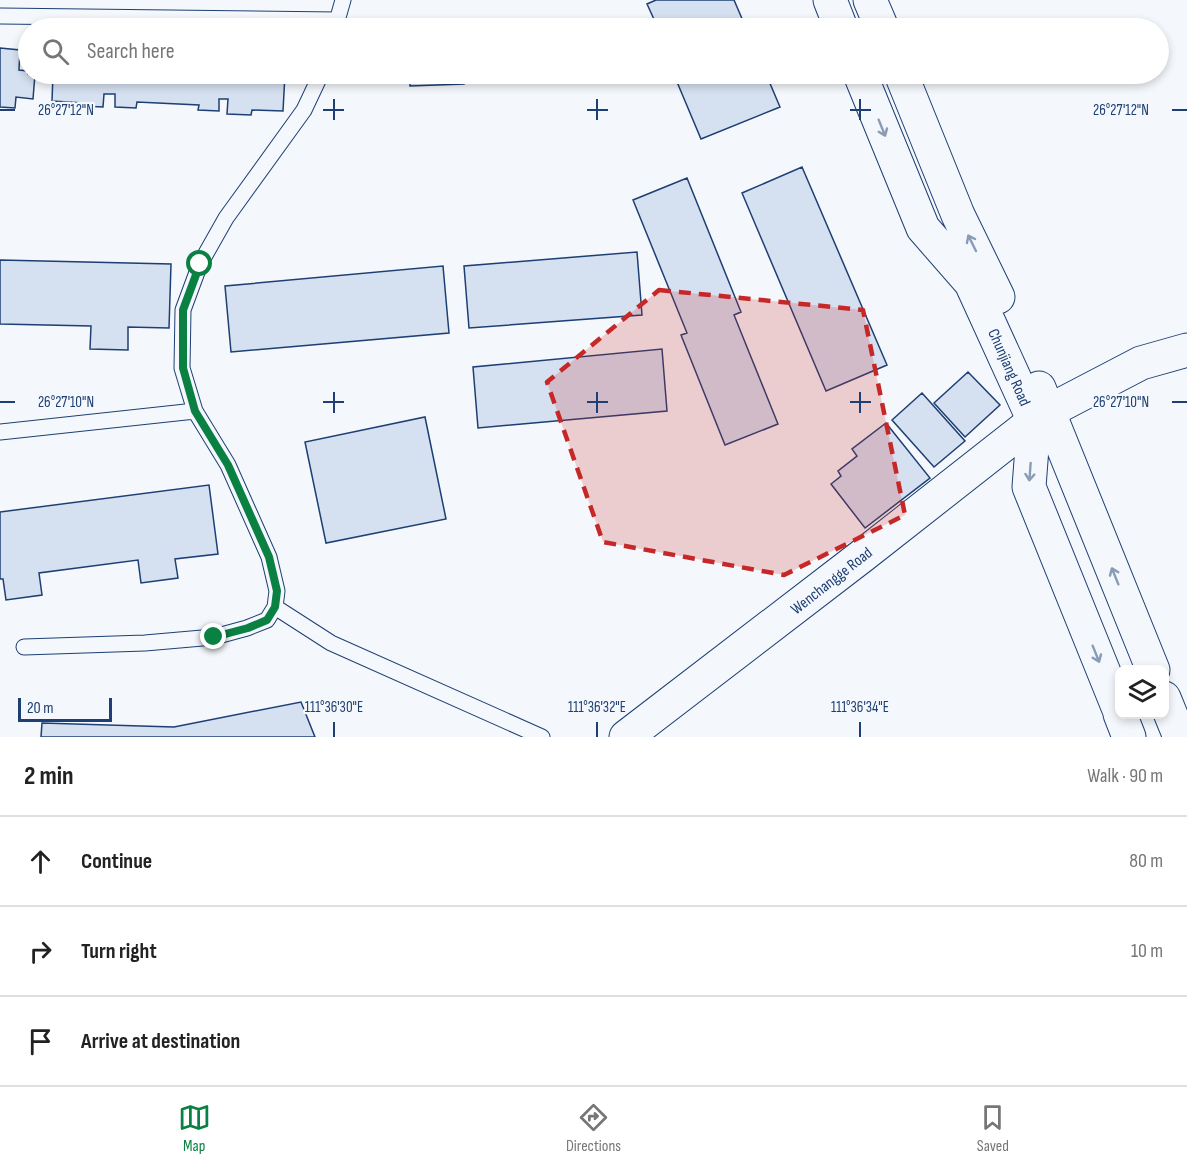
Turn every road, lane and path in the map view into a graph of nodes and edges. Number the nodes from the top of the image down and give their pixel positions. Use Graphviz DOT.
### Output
graph roads {
  1 [pos="343,0"];
  2 [pos="830,0"];
  3 [pos="870,0"];
  4 [pos="0,16"];
  5 [pos="84,18"];
  6 [pos="338,18"];
  7 [pos="838,18"];
  8 [pos="878,18"];
  9 [pos="316,84"];
  10 [pos="864,84"];
  11 [pos="905,84"];
  12 [pos="1187,350"];
  13 [pos="195,411"];
  14 [pos="1042,416"];
  15 [pos="0,432"];
  16 [pos="275,607"];
  17 [pos="24,648"];
  18 [pos="1151,665"];
  19 [pos="1115,701"];
  20 [pos="1169,710"];
  21 [pos="1122,719"];
  22 [pos="542,737"];
  23 [pos="626,737"];
  24 [pos="1130,737"];
  25 [pos="1180,737"];
  1 -- 6 [label="lane"];
  2 -- 7 [label="main road"];
  3 -- 8 [label="main road"];
  4 -- 5 [label="lane"];
  9 -- 13 [label="lane"];
  10 -- 14 [label="main road, Chunjiang Road, one-way"];
  14 -- 11 [label="main road, Chunjiang Road, one-way"];
  12 -- 14 [label="main road, Wenchangge Road"];
  13 -- 15 [label="lane"];
  13 -- 16 [label="lane"];
  18 -- 14 [label="main road, Chunjiang Road, one-way"];
  14 -- 19 [label="main road, Chunjiang Road, one-way"];
  14 -- 23 [label="main road, Wenchangge Road"];
  16 -- 17 [label="lane"];
  16 -- 22 [label="lane"];
  20 -- 25 [label="main road"];
  21 -- 24 [label="main road, Chunjiang Road"];
}
